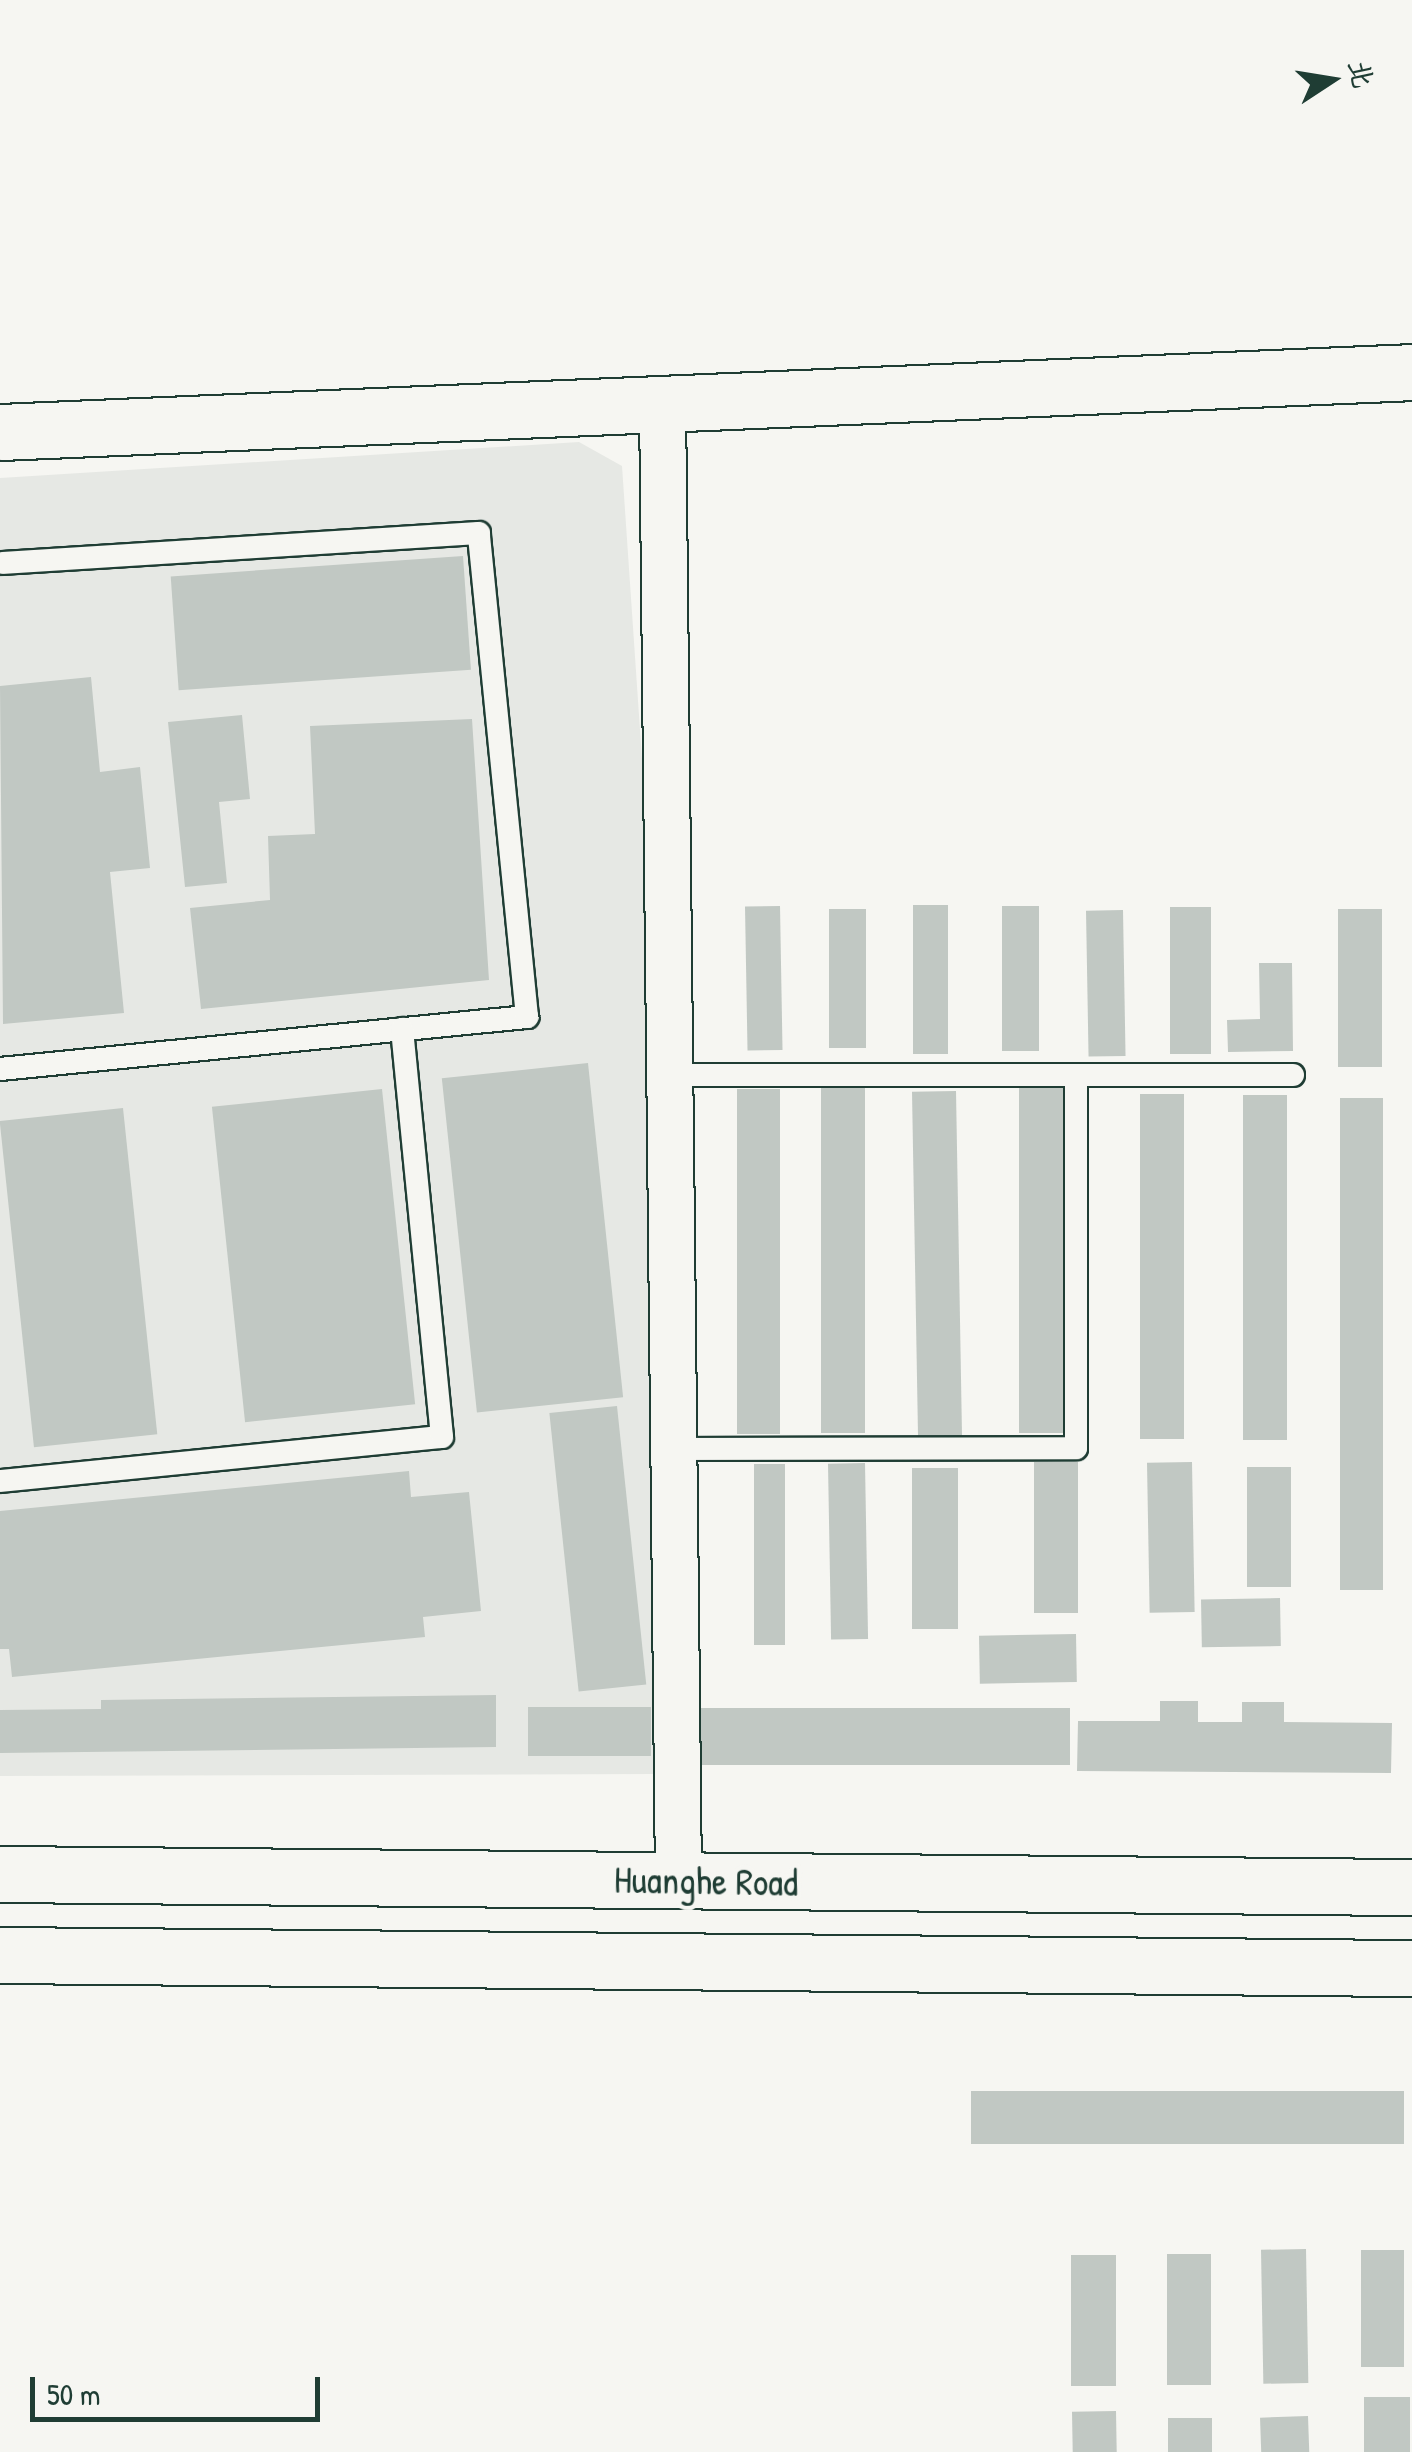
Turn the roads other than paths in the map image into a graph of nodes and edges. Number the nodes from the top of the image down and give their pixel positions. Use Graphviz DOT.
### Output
graph roads {
  1 [pos="1412,372"];
  2 [pos="662,401"];
  3 [pos="0,432"];
  4 [pos="3,563"];
  5 [pos="402,1029"];
  6 [pos="0,1069"];
  7 [pos="672,1075"];
  8 [pos="1076,1075"];
  9 [pos="1293,1075"];
  10 [pos="675,1449"];
  11 [pos="0,1481"];
  12 [pos="0,1874"];
  13 [pos="678,1880"];
  14 [pos="1412,1887"];
  15 [pos="0,1955"];
  16 [pos="1412,1968"];
  1 -- 2 [label="main road"];
  2 -- 3 [label="main road"];
  2 -- 7 [label="street"];
  4 -- 5 [label="lane"];
  5 -- 6 [label="lane"];
  5 -- 11 [label="lane"];
  7 -- 8 [label="lane"];
  7 -- 10 [label="street"];
  8 -- 9 [label="lane"];
  8 -- 10 [label="lane"];
  10 -- 13 [label="street"];
  12 -- 13 [label="main road, Huanghe Road"];
  13 -- 14 [label="main road, Huanghe Road"];
  15 -- 16 [label="main road"];
}
